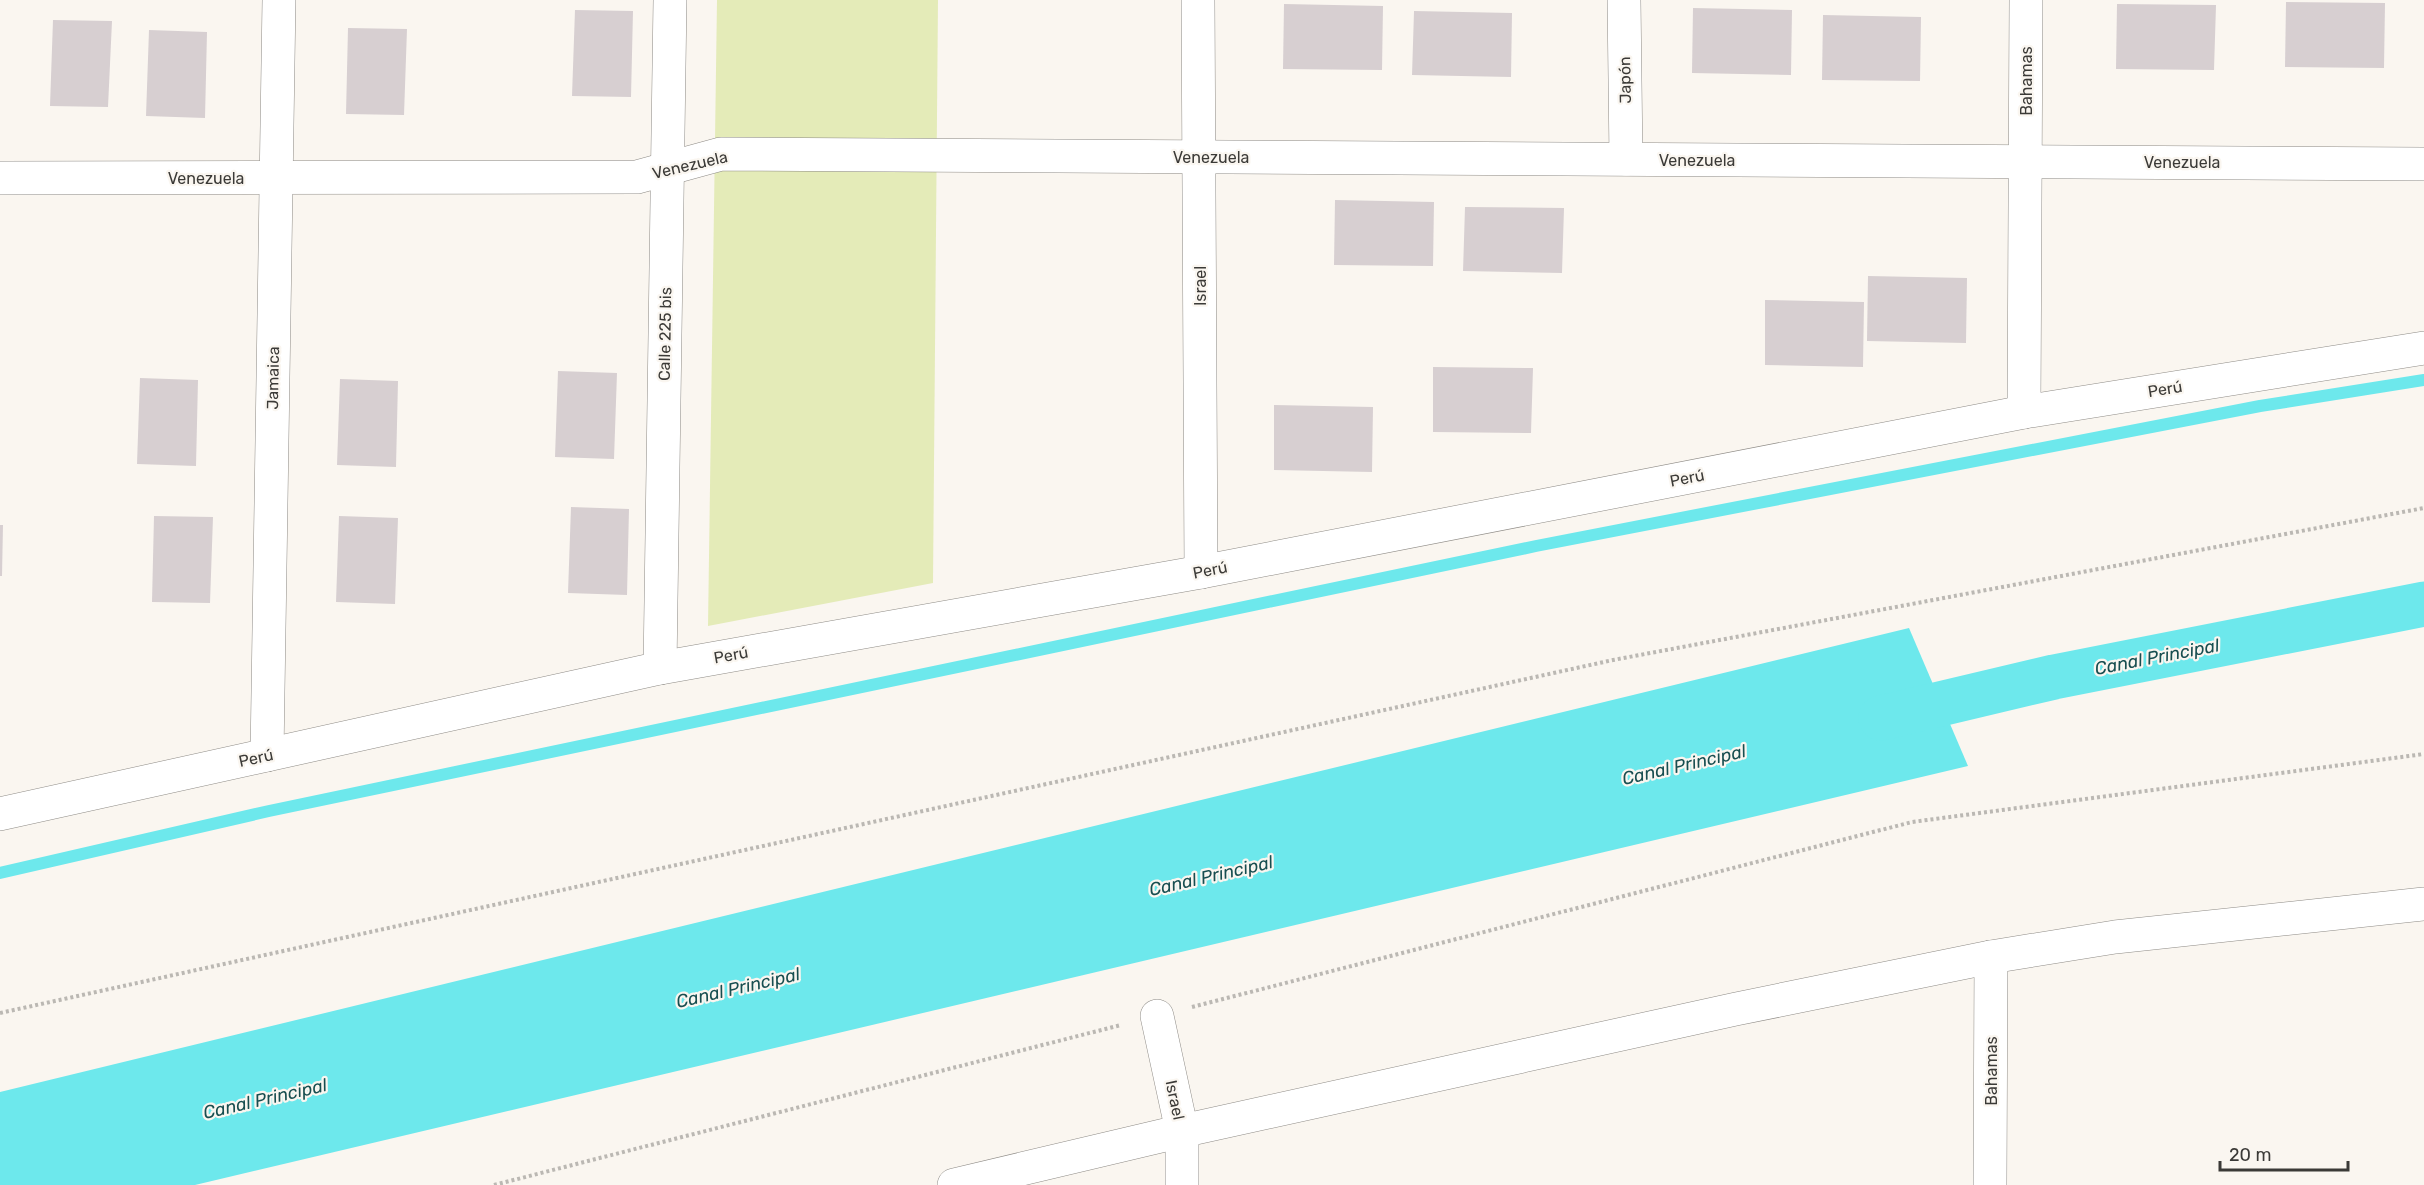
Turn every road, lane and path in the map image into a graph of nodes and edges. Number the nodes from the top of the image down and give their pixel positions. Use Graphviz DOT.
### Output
graph roads {
  1 [pos="279,0"];
  2 [pos="670,0"];
  3 [pos="1198,0"];
  4 [pos="1624,0"];
  5 [pos="2026,0"];
  6 [pos="1199,157"];
  7 [pos="1626,159"];
  8 [pos="2026,161"];
  9 [pos="2424,164"];
  10 [pos="667,169"];
  11 [pos="0,178"];
  12 [pos="276,178"];
  13 [pos="2424,348"];
  14 [pos="2024,412"];
  15 [pos="2424,508"];
  16 [pos="1201,572"];
  17 [pos="660,668"];
  18 [pos="2424,754"];
  19 [pos="267,755"];
  20 [pos="0,814"];
  21 [pos="2424,904"];
  22 [pos="1991,957"];
  23 [pos="0,1013"];
  24 [pos="1157,1016"];
  25 [pos="1182,1131"];
  26 [pos="494,1185"];
  27 [pos="954,1185"];
  28 [pos="1182,1185"];
  29 [pos="1990,1185"];
  1 -- 12 [label="street, Jamaica"];
  2 -- 10 [label="street, Calle 225 bis"];
  3 -- 6 [label="street, Israel"];
  4 -- 7 [label="street, Japón"];
  5 -- 8 [label="street, Bahamas"];
  6 -- 7 [label="street, Venezuela"];
  6 -- 10 [label="street, Venezuela"];
  6 -- 16 [label="street, Israel"];
  7 -- 8 [label="street, Venezuela"];
  8 -- 9 [label="street, Venezuela"];
  8 -- 14 [label="street, Bahamas"];
  10 -- 12 [label="street, Venezuela"];
  10 -- 17 [label="street, Calle 225 bis"];
  11 -- 12 [label="street, Venezuela"];
  12 -- 19 [label="street, Jamaica"];
  13 -- 14 [label="street, Perú"];
  14 -- 16 [label="street, Perú"];
  15 -- 23 [label="path"];
  16 -- 17 [label="street, Perú"];
  17 -- 19 [label="street, Perú"];
  18 -- 24 [label="path"];
  19 -- 20 [label="street, Perú"];
  21 -- 22 [label="street"];
  22 -- 25 [label="street"];
  22 -- 29 [label="street, Bahamas"];
  24 -- 25 [label="street, Israel"];
  24 -- 26 [label="path"];
  25 -- 27 [label="street"];
  25 -- 28 [label="street, Israel"];
}
